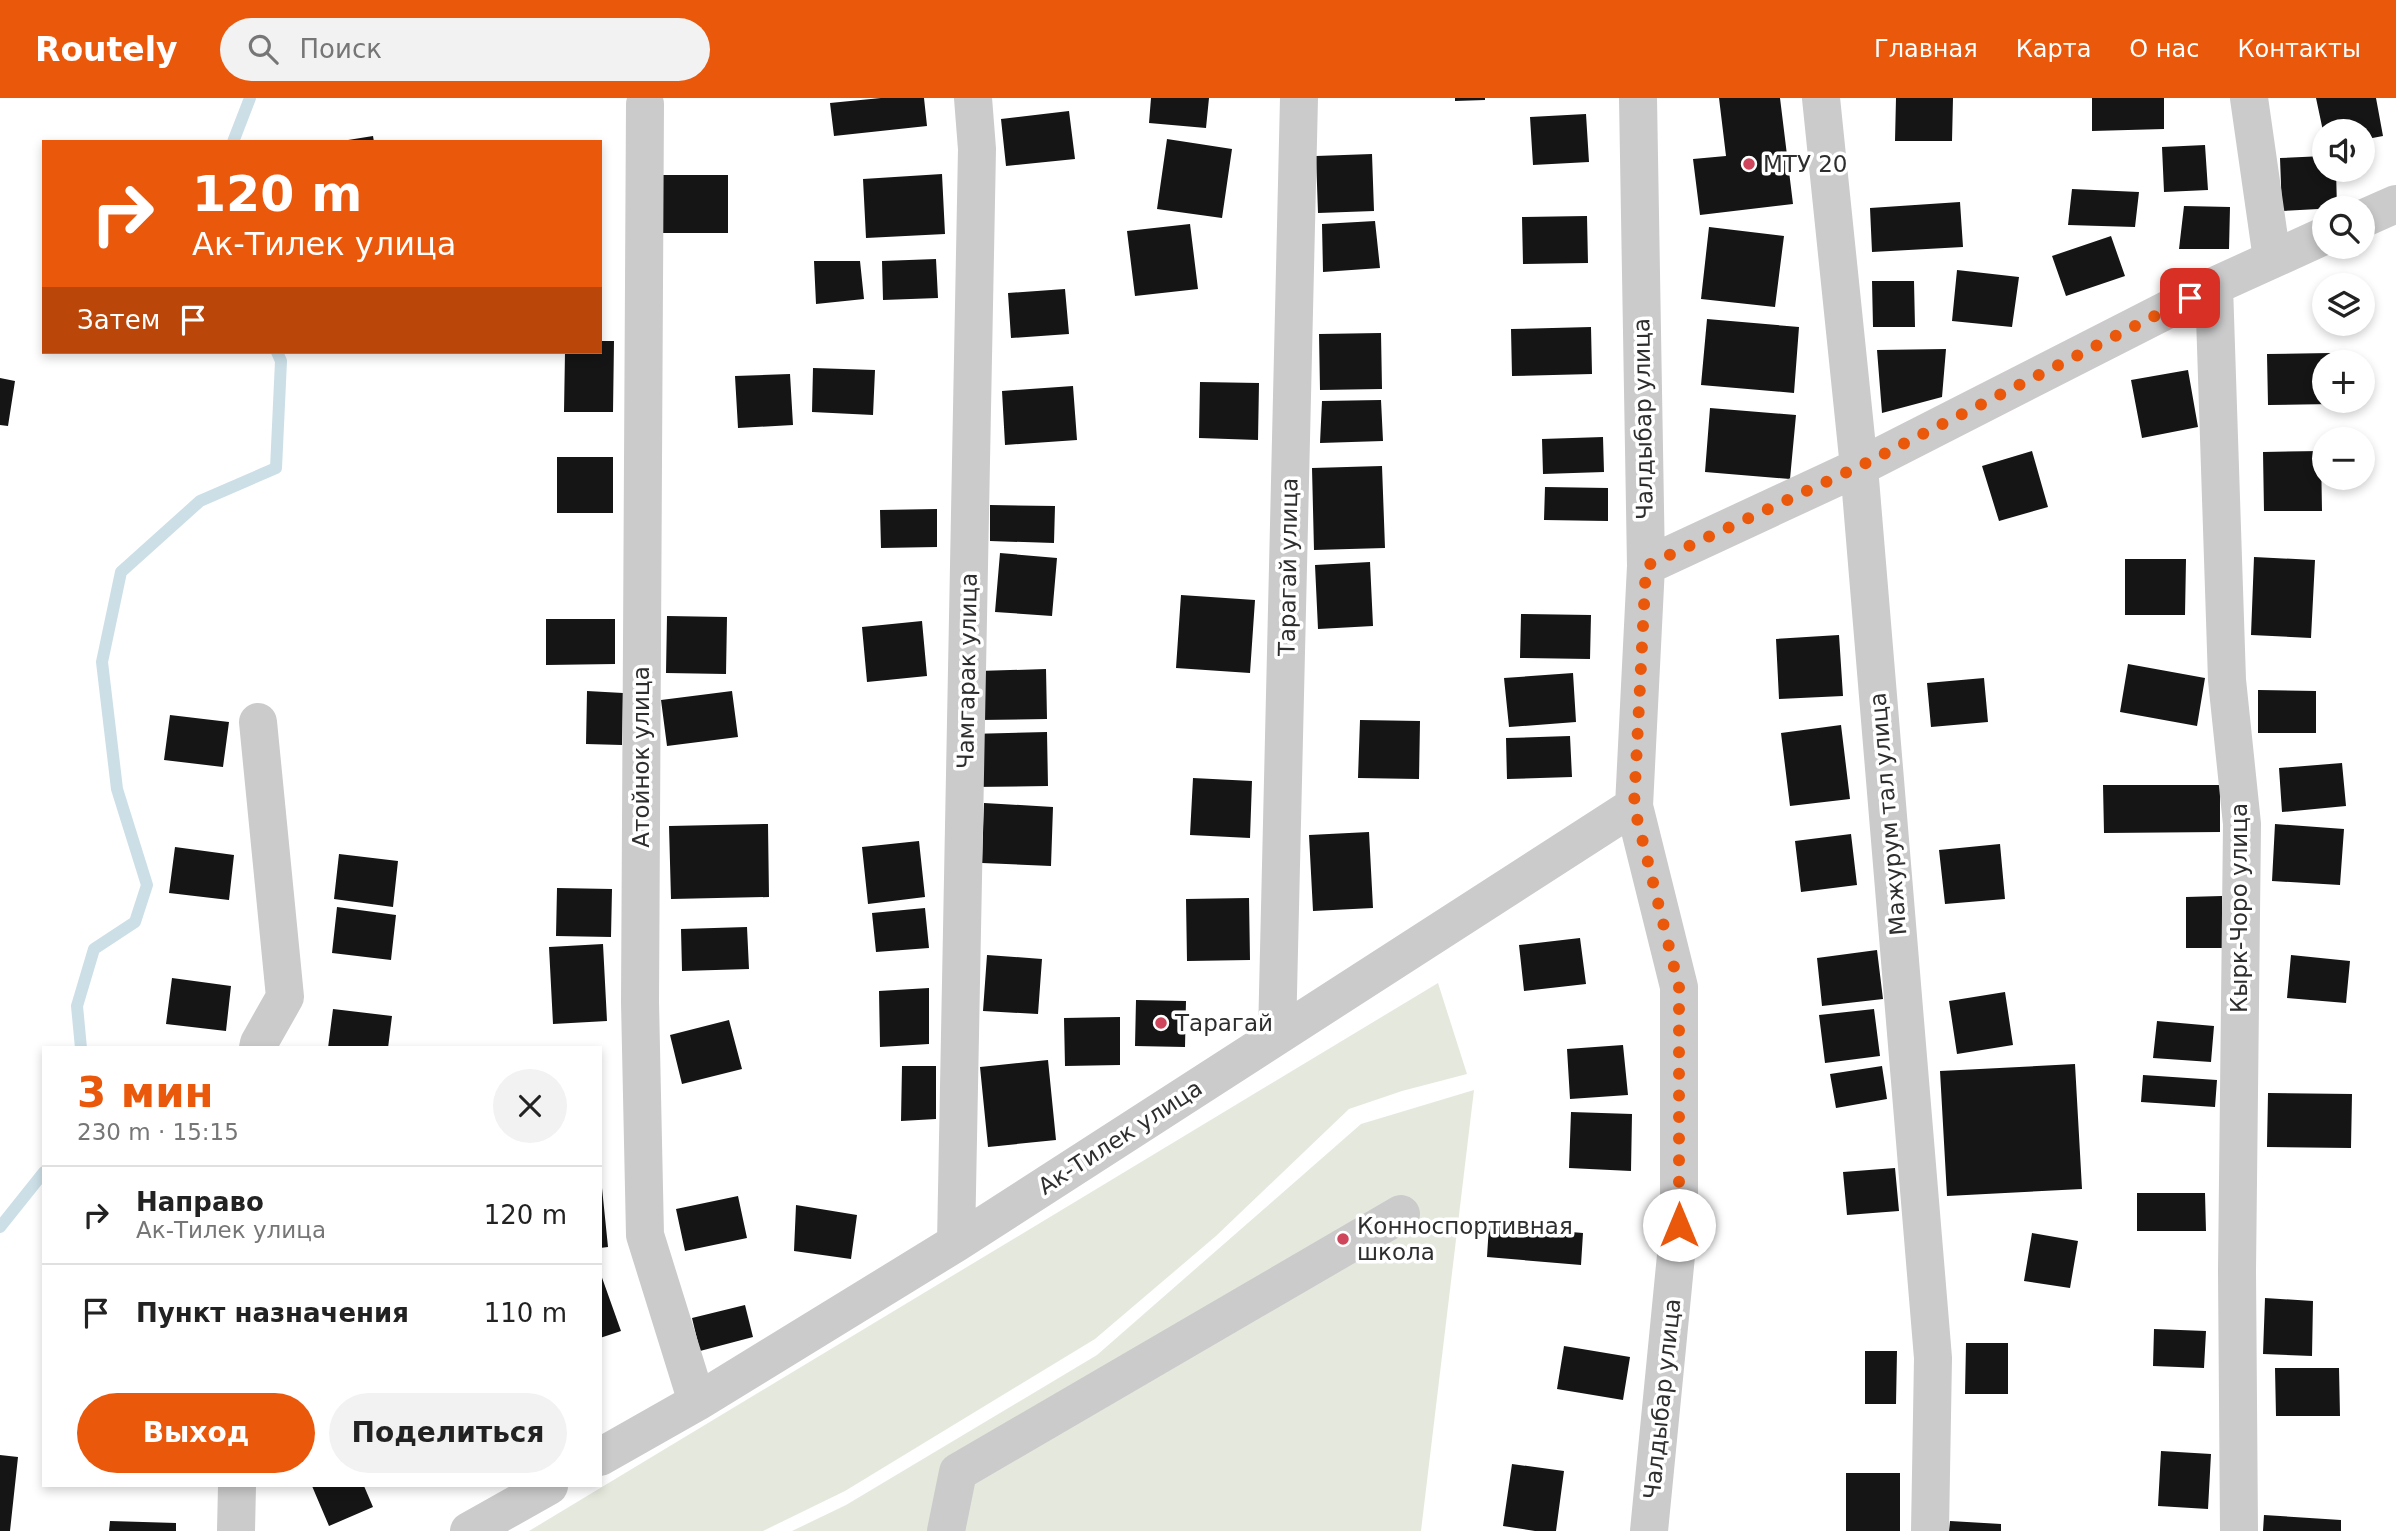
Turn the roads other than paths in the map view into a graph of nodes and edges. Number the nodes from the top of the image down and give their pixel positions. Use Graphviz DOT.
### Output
graph roads {
  1 [pos="973,98"];
  2 [pos="1300,98"];
  3 [pos="1639,98"];
  4 [pos="1821,98"];
  5 [pos="2249,98"];
  6 [pos="645,104"];
  7 [pos="2396,204"];
  8 [pos="2375,213"];
  9 [pos="2312,241"];
  10 [pos="2272,259"];
  11 [pos="2214,286"];
  12 [pos="1858,467"];
  13 [pos="1646,566"];
  14 [pos="258,722"];
  15 [pos="1634,806"];
  16 [pos="1277,1036"];
  17 [pos="258,1046"];
  18 [pos="1401,1214"];
  19 [pos="956,1244"];
  20 [pos="697,1402"];
  21 [pos="602,1456"];
  22 [pos="237,1487"];
  23 [pos="547,1487"];
  24 [pos="236,1531"];
  25 [pos="468,1531"];
  26 [pos="946,1531"];
  27 [pos="1649,1531"];
  28 [pos="1930,1531"];
  29 [pos="2239,1531"];
  1 -- 19 [label="street, Чамгарак улица"];
  2 -- 16 [label="street, Тарагай улица"];
  3 -- 13 [label="street, Чалдыбар улица"];
  4 -- 12 [label="street, Мажурум тал улица"];
  5 -- 10 [label="street"];
  6 -- 20 [label="street, Атойнок улица"];
  7 -- 8 [label="street"];
  9 -- 10 [label="street"];
  10 -- 11 [label="street"];
  11 -- 12 [label="street"];
  11 -- 29 [label="street, Кырк-Чоро улица"];
  12 -- 13 [label="street"];
  12 -- 28 [label="street, Мажурум тал улица"];
  13 -- 15 [label="street, Чалдыбар улица"];
  14 -- 17 [label="street"];
  15 -- 16 [label="street, Ак-Тилек улица"];
  15 -- 27 [label="street, Чалдыбар улица"];
  16 -- 19 [label="street, Ак-Тилек улица"];
  18 -- 26 [label="street"];
  19 -- 20 [label="street, Ак-Тилек улица"];
  20 -- 21 [label="street, Ак-Тилек улица"];
  22 -- 24 [label="street"];
  23 -- 25 [label="street"];
}
